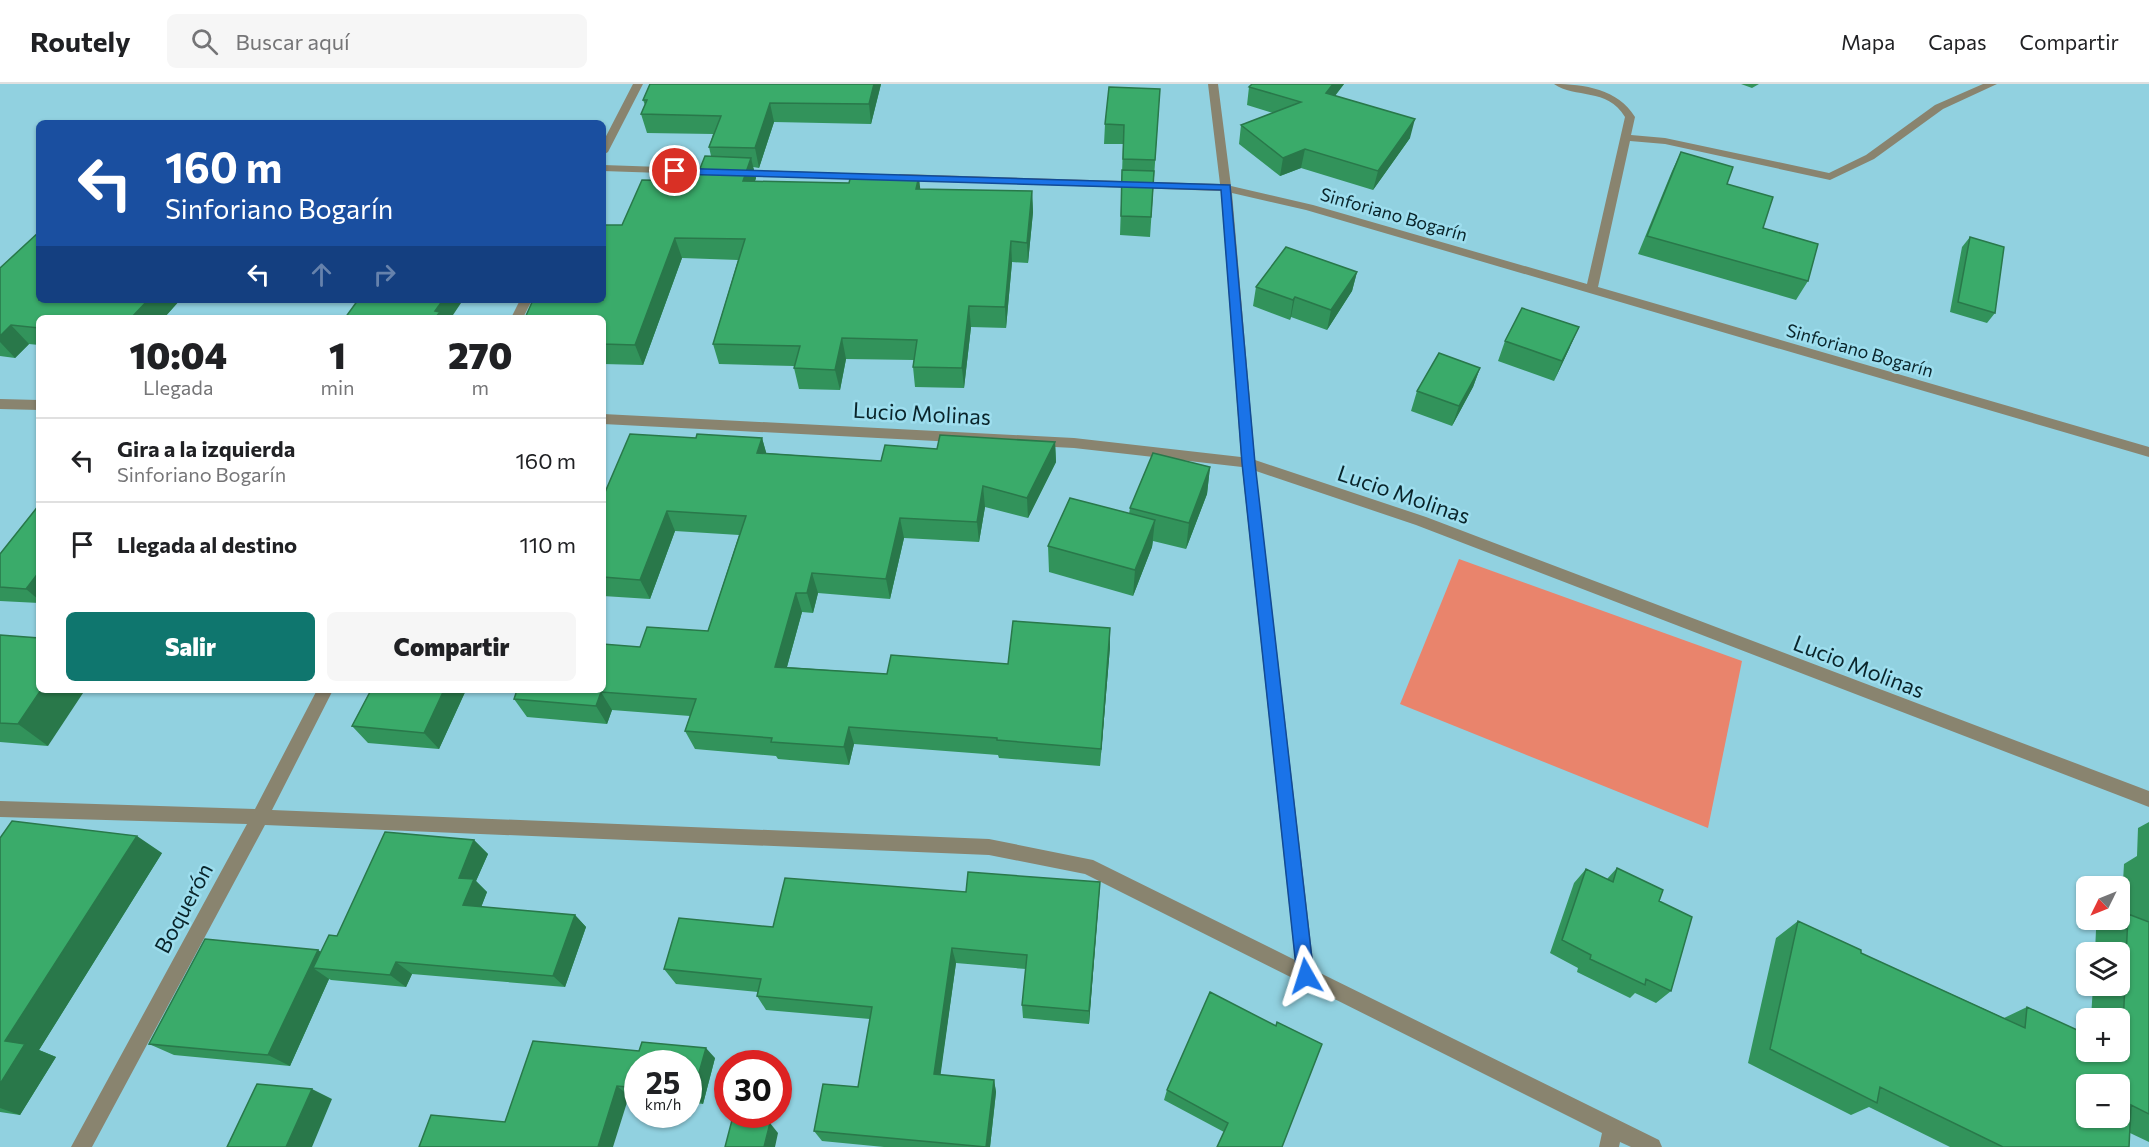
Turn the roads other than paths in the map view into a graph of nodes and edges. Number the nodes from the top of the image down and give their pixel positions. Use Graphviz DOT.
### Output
graph roads {
  1 [pos="638,84"];
  2 [pos="1213,84"];
  3 [pos="1559,84"];
  4 [pos="1992,84"];
  5 [pos="1626,138"];
  6 [pos="606,146"];
  7 [pos="606,168"];
  8 [pos="1226,188"];
  9 [pos="1591,291"];
  10 [pos="0,404"];
  11 [pos="36,405"];
  12 [pos="606,419"];
  13 [pos="2149,452"];
  14 [pos="1248,463"];
  15 [pos="323,693"];
  16 [pos="2149,799"];
  17 [pos="0,809"];
  18 [pos="260,817"];
  19 [pos="1306,976"];
  20 [pos="1611,1138"];
  21 [pos="81,1147"];
  22 [pos="1652,1147"];
  1 -- 6 [label="street"];
  2 -- 8 [label="street"];
  3 -- 5 [label="street"];
  4 -- 5 [label="street"];
  5 -- 9 [label="street"];
  7 -- 8 [label="street, Sinforiano Bogarín"];
  8 -- 9 [label="street, Sinforiano Bogarín"];
  8 -- 14 [label="street"];
  9 -- 13 [label="street, Sinforiano Bogarín"];
  10 -- 11 [label="street"];
  12 -- 14 [label="street, Lucio Molinas"];
  14 -- 16 [label="street, Lucio Molinas"];
  14 -- 19 [label="street"];
  15 -- 18 [label="street, Boquerón"];
  17 -- 18 [label="street"];
  18 -- 19 [label="street"];
  18 -- 21 [label="street, Boquerón"];
  19 -- 20 [label="street"];
  20 -- 22 [label="street"];
}
